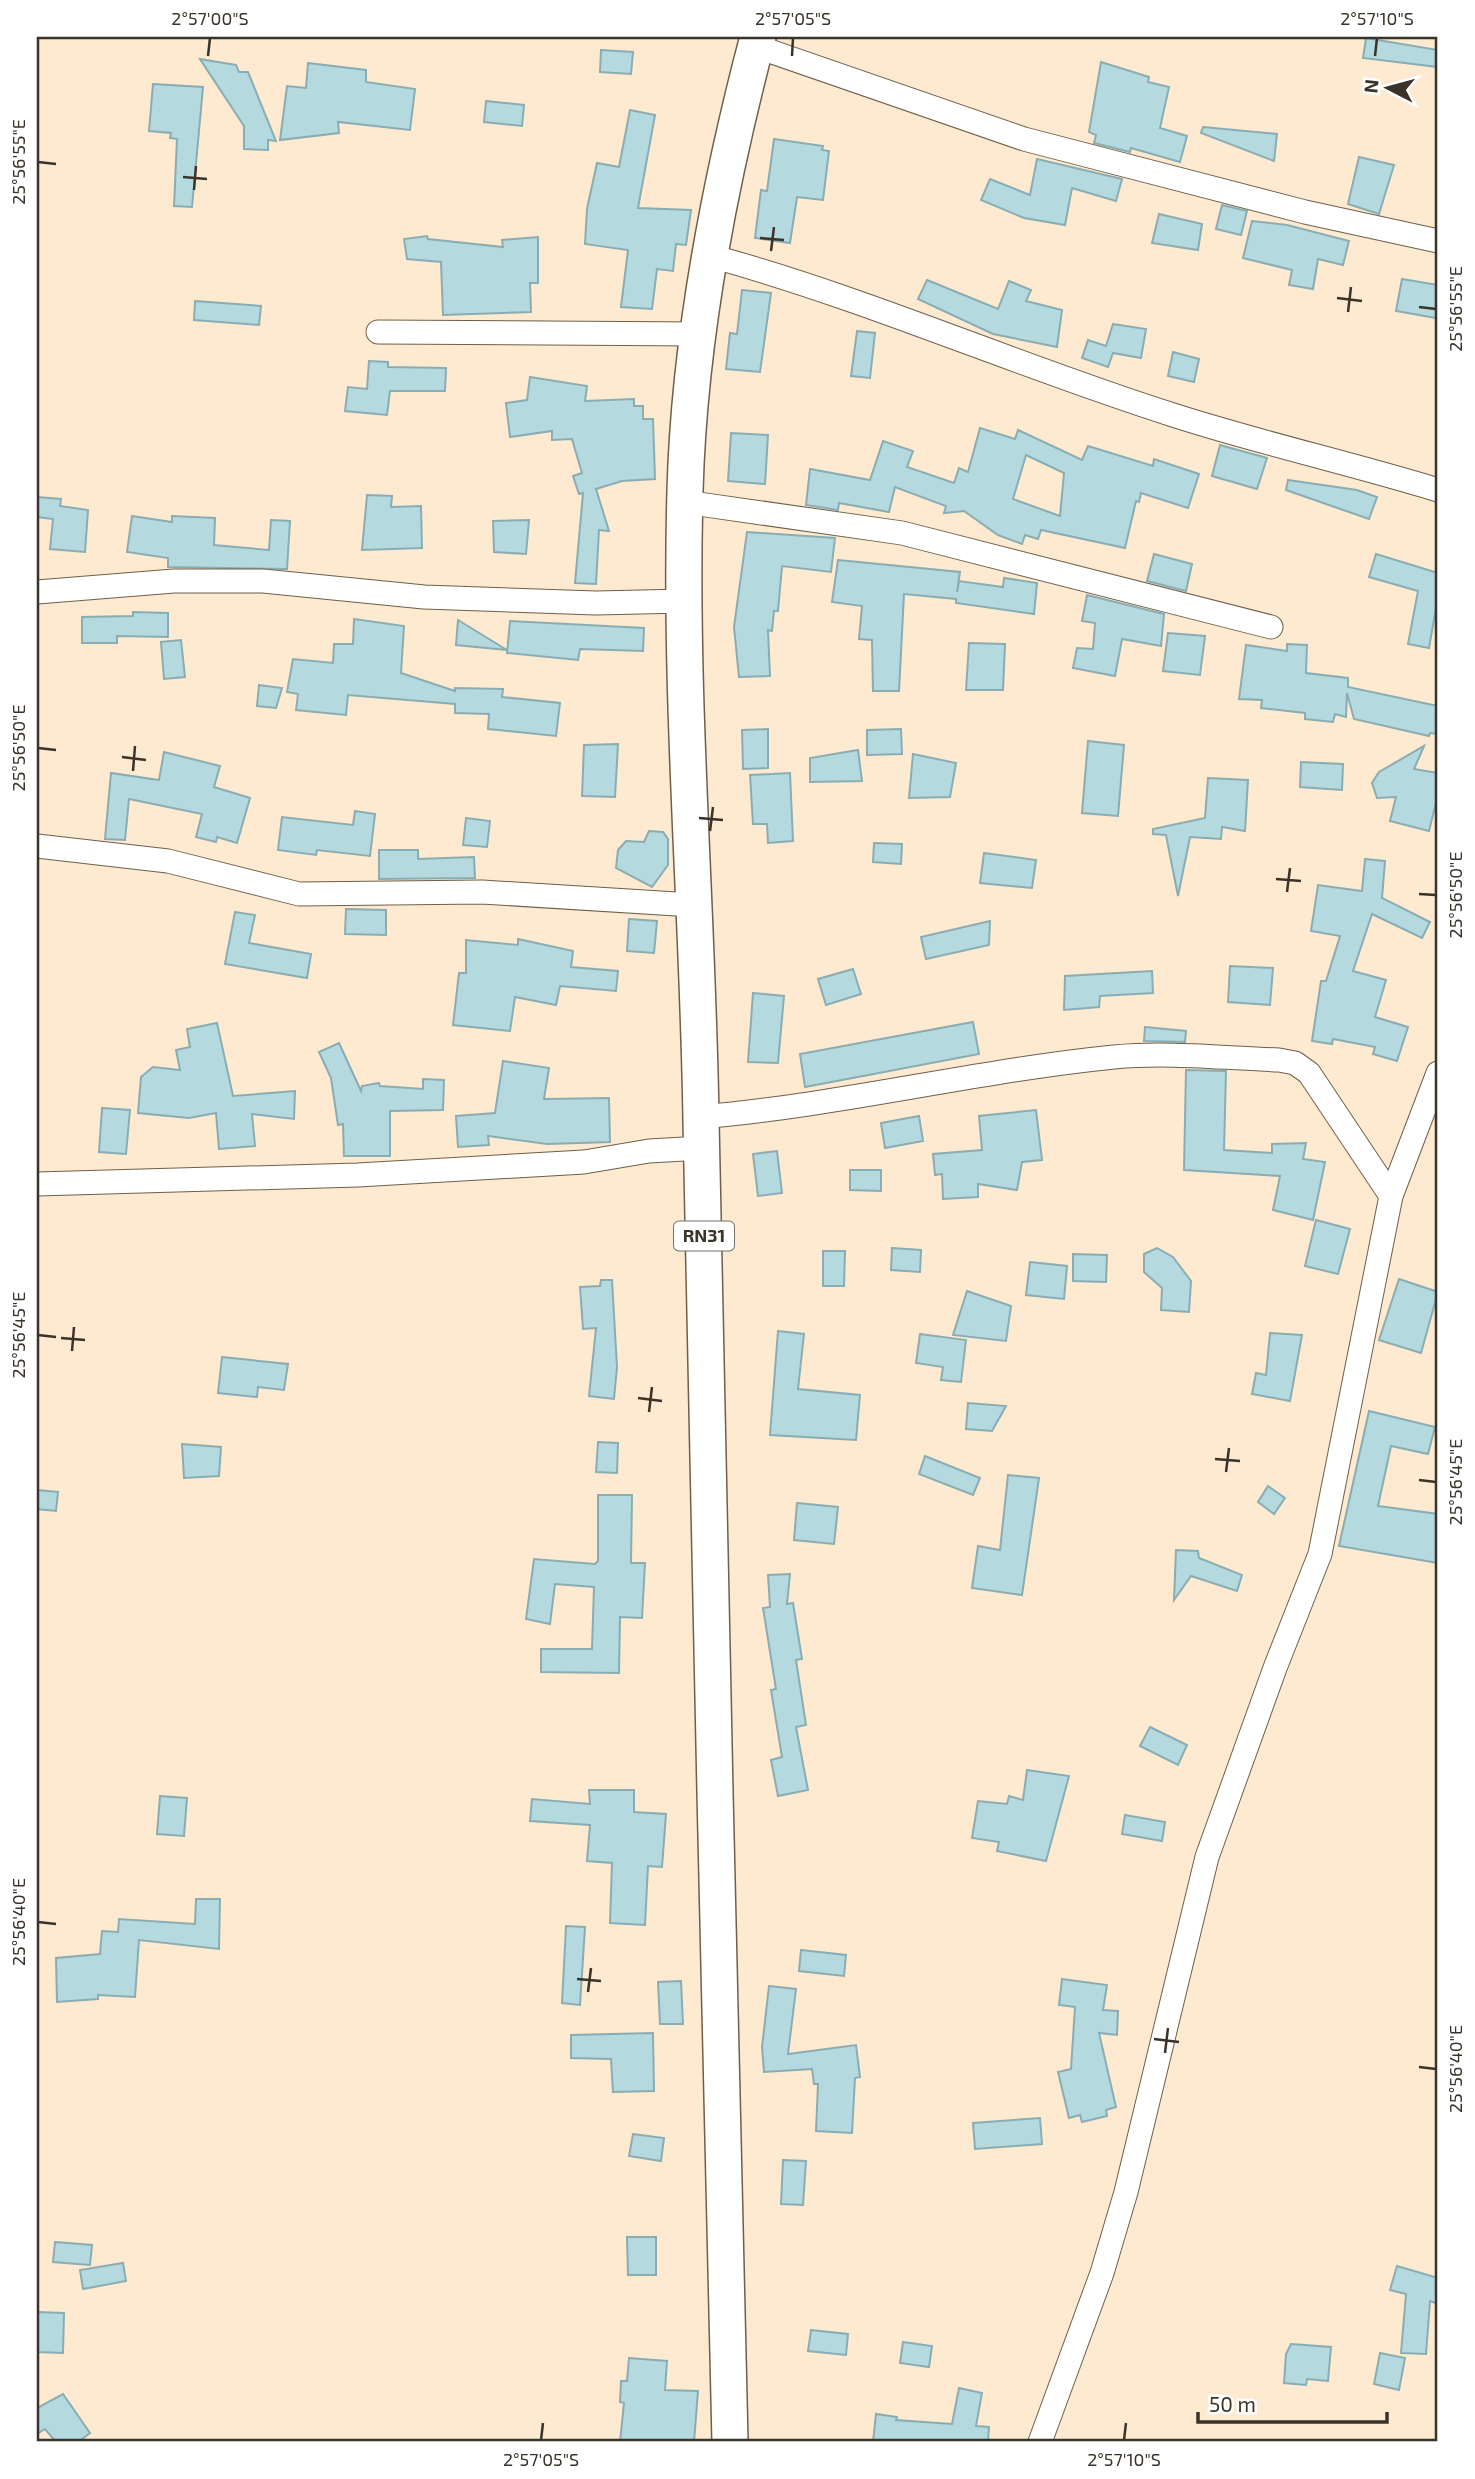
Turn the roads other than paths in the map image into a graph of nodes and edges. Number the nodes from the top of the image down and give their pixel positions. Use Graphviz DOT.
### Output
graph roads {
  1 [pos="756,41"];
  2 [pos="1438,240"];
  3 [pos="711,256"];
  4 [pos="378,332"];
  5 [pos="699,334"];
  6 [pos="1438,490"];
  7 [pos="685,502"];
  8 [pos="37,592"];
  9 [pos="685,601"];
  10 [pos="1271,627"];
  11 [pos="37,846"];
  12 [pos="693,905"];
  13 [pos="1438,1073"];
  14 [pos="701,1133"];
  15 [pos="37,1184"];
  16 [pos="1391,1196"];
  17 [pos="730,2442"];
  18 [pos="1040,2442"];
  1 -- 2 [label="street"];
  1 -- 3 [label="main road, RN31"];
  3 -- 5 [label="main road, RN31"];
  3 -- 6 [label="street"];
  4 -- 5 [label="street"];
  5 -- 7 [label="main road, RN31"];
  7 -- 9 [label="main road, RN31"];
  7 -- 10 [label="street"];
  8 -- 9 [label="street"];
  9 -- 12 [label="main road, RN31"];
  11 -- 12 [label="street"];
  12 -- 14 [label="main road, RN31"];
  13 -- 16 [label="street"];
  14 -- 15 [label="street"];
  14 -- 16 [label="street"];
  14 -- 17 [label="main road, RN31"];
  16 -- 18 [label="street"];
}
